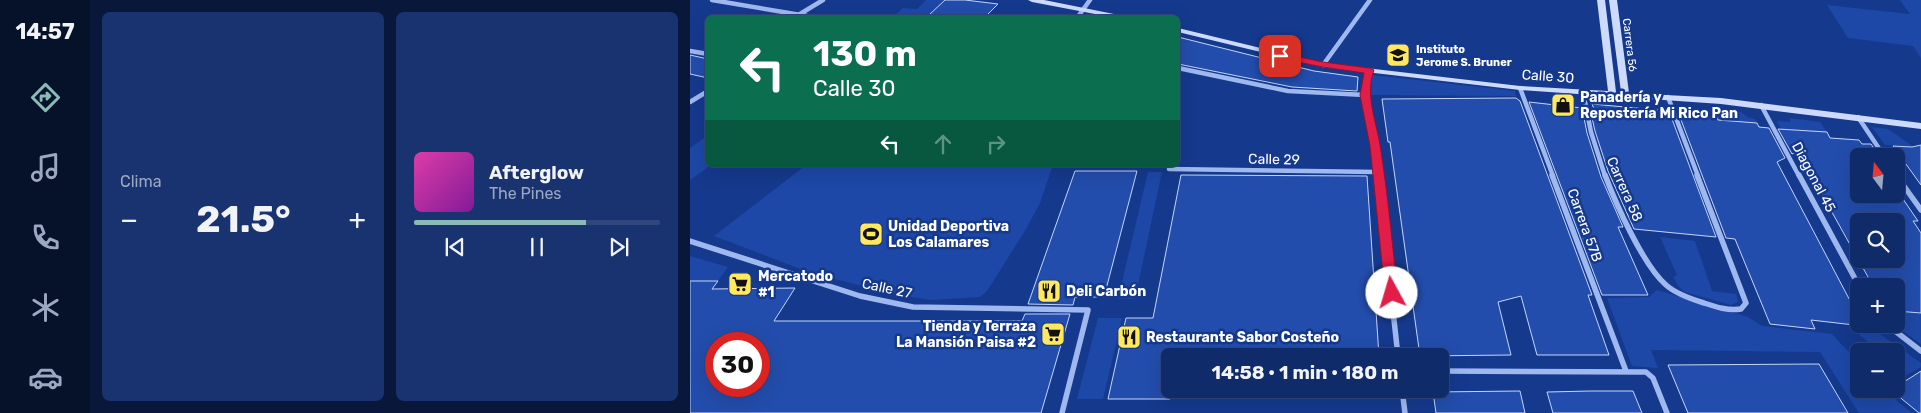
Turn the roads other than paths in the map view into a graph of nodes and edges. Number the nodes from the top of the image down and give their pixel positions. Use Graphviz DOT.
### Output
graph roads {
  1 [pos="712,0"];
  2 [pos="822,0"];
  3 [pos="1032,0"];
  4 [pos="1090,0"];
  5 [pos="1370,0"];
  6 [pos="1601,0"];
  7 [pos="1613,0"];
  8 [pos="1084,8"];
  9 [pos="800,14"];
  10 [pos="805,15"];
  11 [pos="1079,15"];
  12 [pos="1116,15"];
  13 [pos="1180,31"];
  14 [pos="690,51"];
  15 [pos="705,54"];
  16 [pos="1323,64"];
  17 [pos="1180,68"];
  18 [pos="1369,70"];
  19 [pos="1520,88"];
  20 [pos="1583,92"];
  21 [pos="705,93"];
  22 [pos="1612,93"];
  23 [pos="1625,94"];
  24 [pos="1365,95"];
  25 [pos="1668,97"];
  26 [pos="690,102"];
  27 [pos="1761,106"];
  28 [pos="1858,117"];
  29 [pos="1921,126"];
  30 [pos="1879,148"];
  31 [pos="1169,169"];
  32 [pos="1378,172"];
  33 [pos="1905,187"];
  34 [pos="1921,210"];
  35 [pos="690,241"];
  36 [pos="1855,278"];
  37 [pos="1898,333"];
  38 [pos="1397,348"];
  39 [pos="1921,351"];
  40 [pos="1449,371"];
  41 [pos="1626,371"];
  42 [pos="1403,398"];
  43 [pos="1062,413"];
  44 [pos="1405,413"];
  45 [pos="1667,413"];
  1 -- 9 [label="street"];
  2 -- 9 [label="street"];
  3 -- 8 [label="main road"];
  4 -- 8 [label="street"];
  5 -- 16 [label="street"];
  6 -- 22 [label="main road, Carrera 56"];
  7 -- 23 [label="main road, Carrera 56"];
  8 -- 11 [label="street"];
  8 -- 12 [label="main road"];
  9 -- 10 [label="street"];
  13 -- 16 [label="main road, Calle 30"];
  14 -- 15 [label="street"];
  16 -- 18 [label="main road, Calle 30"];
  17 -- 24 [label="street"];
  18 -- 19 [label="main road, Calle 30"];
  18 -- 24 [label="street"];
  19 -- 20 [label="main road, Calle 30"];
  19 -- 41 [label="street, Carrera 57B"];
  20 -- 22 [label="main road, Calle 30"];
  20 -- 25 [label="street, Carrera 58"];
  21 -- 26 [label="street"];
  22 -- 23 [label="main road, Calle 30"];
  23 -- 25 [label="main road, Calle 30"];
  24 -- 32 [label="street"];
  25 -- 27 [label="main road, Calle 30"];
  27 -- 28 [label="main road, Calle 30"];
  27 -- 36 [label="street, Diagonal 45"];
  28 -- 29 [label="main road, Calle 30"];
  28 -- 30 [label="street"];
  31 -- 32 [label="street, Calle 29"];
  32 -- 38 [label="street"];
  33 -- 34 [label="street"];
  35 -- 43 [label="street, Calle 27"];
  37 -- 39 [label="street"];
  40 -- 41 [label="street"];
  41 -- 45 [label="street"];
  42 -- 44 [label="street"];
}
